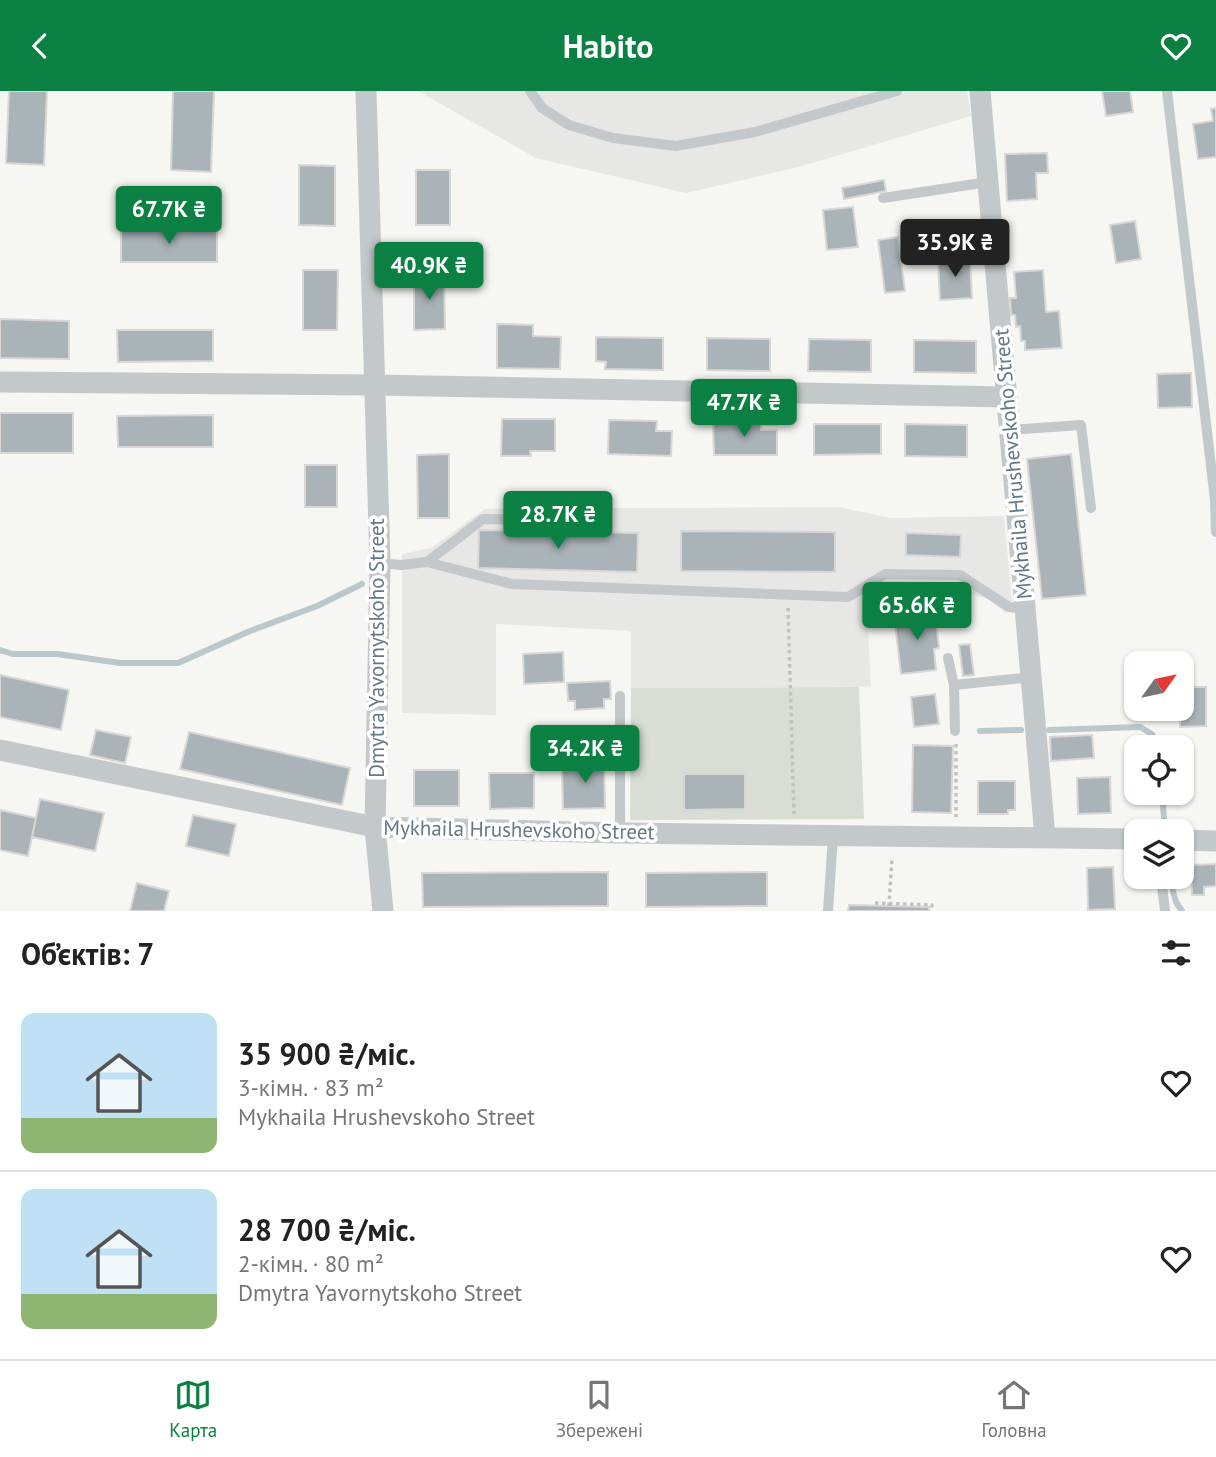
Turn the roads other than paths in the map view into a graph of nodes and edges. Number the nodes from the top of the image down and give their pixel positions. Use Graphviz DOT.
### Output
graph roads {
  1 [pos="366,91"];
  2 [pos="530,91"];
  3 [pos="897,91"];
  4 [pos="980,91"];
  5 [pos="1167,91"];
  6 [pos="988,182"];
  7 [pos="883,198"];
  8 [pos="0,382"];
  9 [pos="375,384"];
  10 [pos="1007,397"];
  11 [pos="1010,430"];
  12 [pos="1091,508"];
  13 [pos="583,520"];
  14 [pos="1216,532"];
  15 [pos="427,562"];
  16 [pos="380,563"];
  17 [pos="1025,609"];
  18 [pos="948,659"];
  19 [pos="1033,677"];
  20 [pos="954,685"];
  21 [pos="620,696"];
  22 [pos="956,731"];
  23 [pos="0,750"];
  24 [pos="375,827"];
  25 [pos="620,833"];
  26 [pos="833,835"];
  27 [pos="1045,837"];
  28 [pos="1124,839"];
  29 [pos="1194,840"];
  30 [pos="1216,841"];
  31 [pos="1162,889"];
  32 [pos="383,911"];
  33 [pos="828,911"];
  34 [pos="1165,911"];
  1 -- 9 [label="street, Dmytra Yavornytskoho Street"];
  2 -- 3 [label="lane"];
  4 -- 6 [label="street, Mykhaila Hrushevskoho Street"];
  5 -- 14 [label="lane"];
  6 -- 7 [label="lane"];
  6 -- 10 [label="street, Mykhaila Hrushevskoho Street"];
  8 -- 9 [label="street"];
  9 -- 10 [label="street"];
  9 -- 16 [label="street, Dmytra Yavornytskoho Street"];
  10 -- 11 [label="street, Mykhaila Hrushevskoho Street"];
  11 -- 12 [label="lane"];
  11 -- 17 [label="street, Mykhaila Hrushevskoho Street"];
  13 -- 15 [label="lane"];
  15 -- 16 [label="lane"];
  15 -- 17 [label="lane"];
  16 -- 24 [label="street, Dmytra Yavornytskoho Street"];
  17 -- 19 [label="street, Mykhaila Hrushevskoho Street"];
  18 -- 20 [label="lane"];
  19 -- 20 [label="lane"];
  19 -- 27 [label="street, Mykhaila Hrushevskoho Street"];
  20 -- 22 [label="lane"];
  21 -- 25 [label="lane"];
  23 -- 24 [label="street, Mykhaila Hrushevskoho Street"];
  24 -- 25 [label="street, Mykhaila Hrushevskoho Street"];
  24 -- 32 [label="street, Dmytra Yavornytskoho Street"];
  25 -- 26 [label="street, Mykhaila Hrushevskoho Street"];
  26 -- 27 [label="street, Mykhaila Hrushevskoho Street"];
  26 -- 33 [label="lane"];
  27 -- 28 [label="street, Mykhaila Hrushevskoho Street"];
  29 -- 30 [label="street"];
  31 -- 34 [label="lane"];
}
